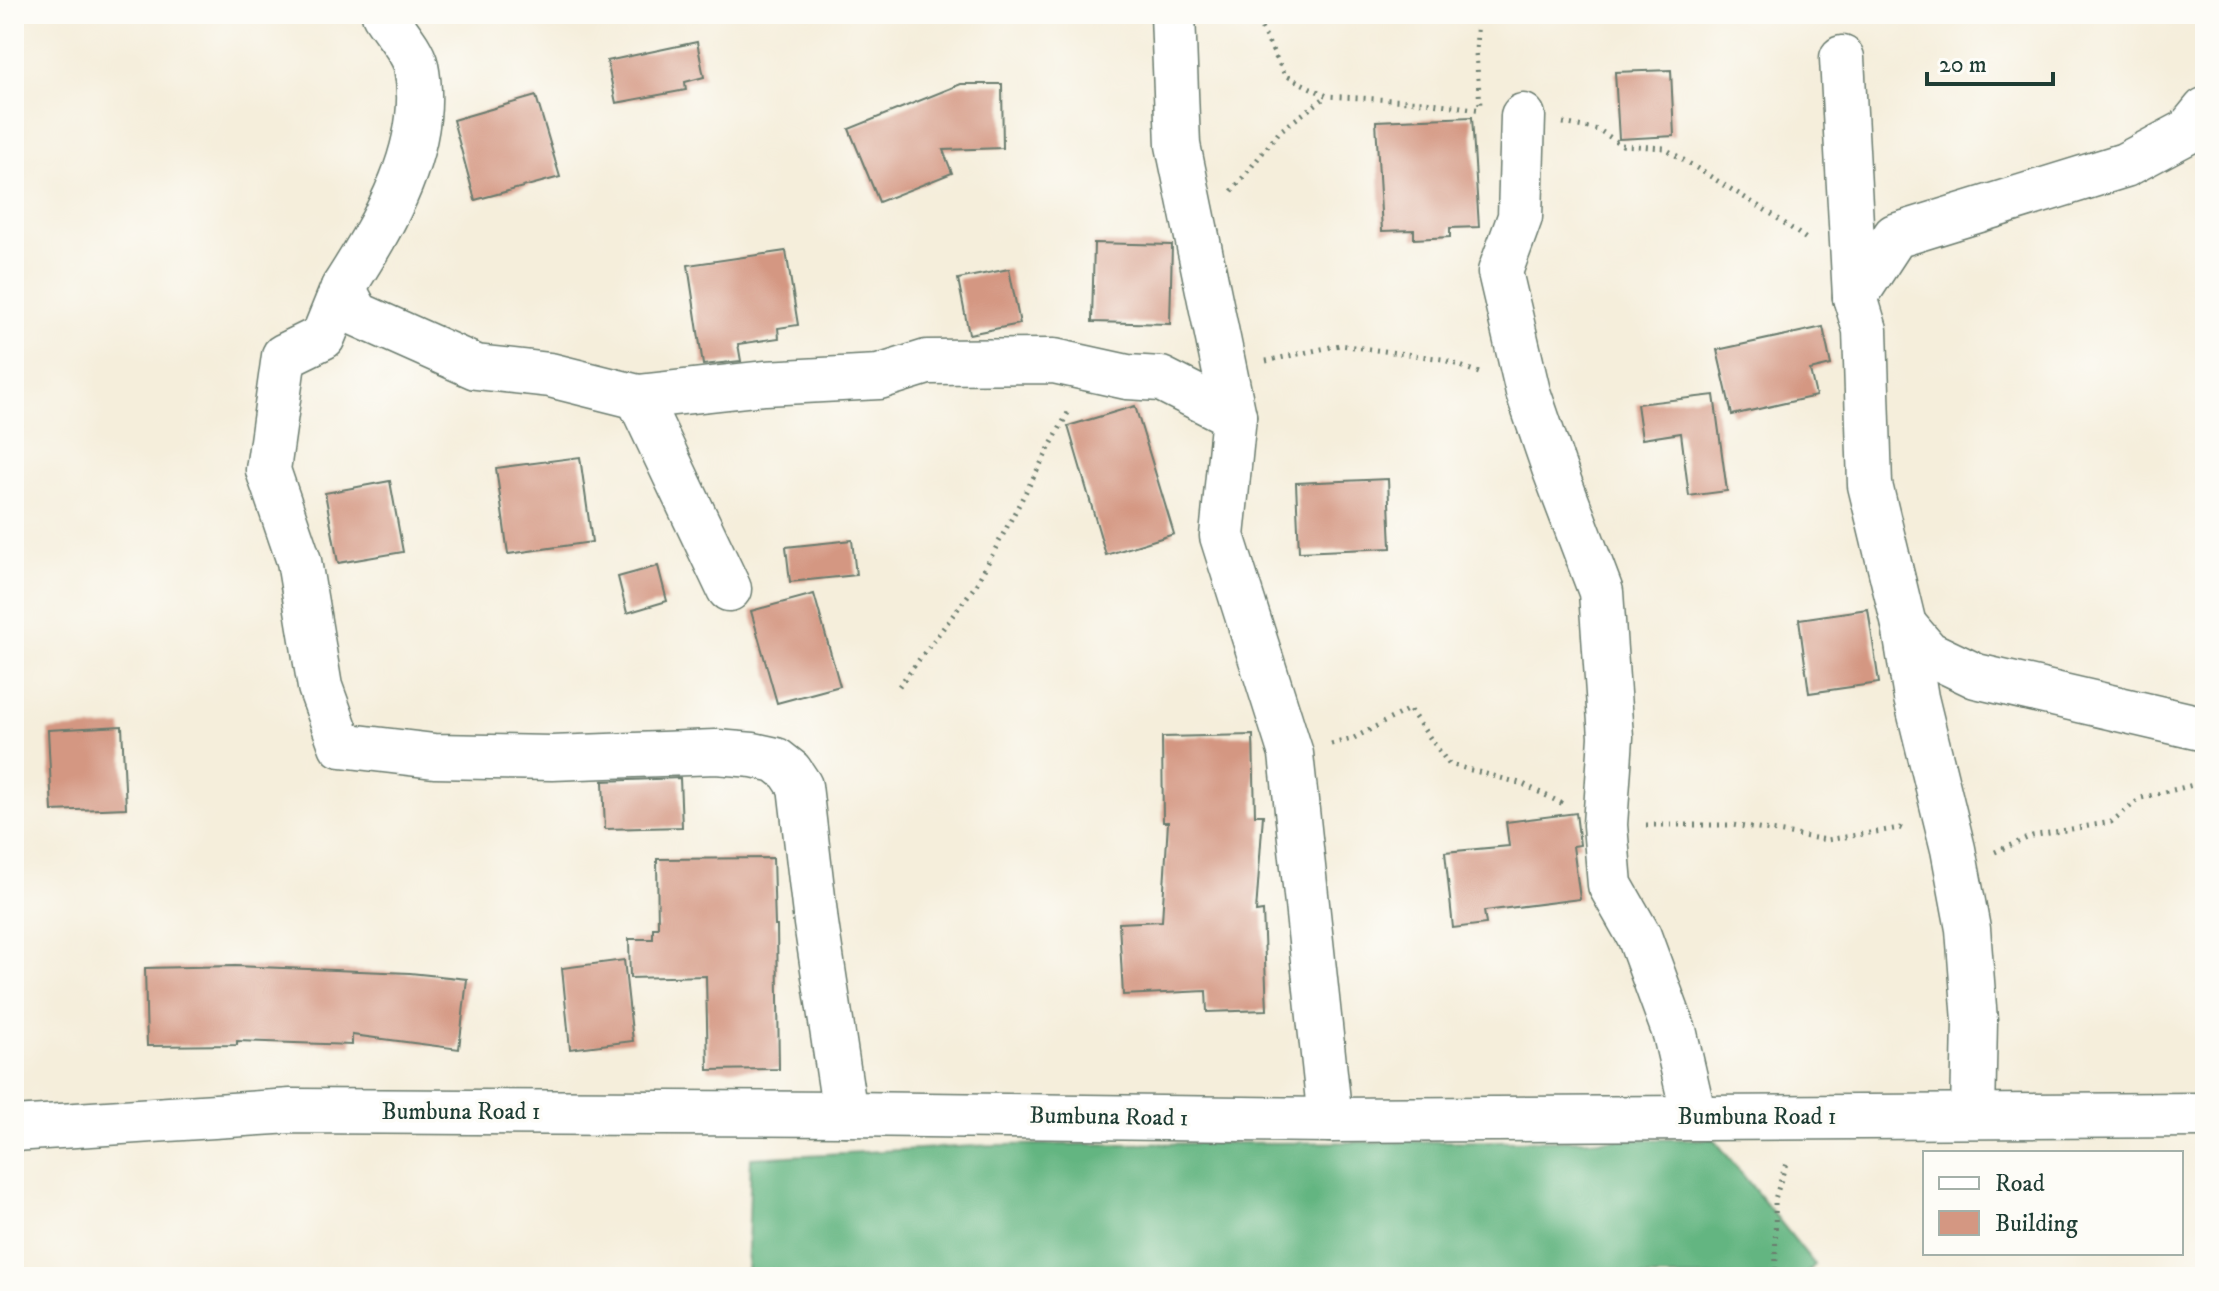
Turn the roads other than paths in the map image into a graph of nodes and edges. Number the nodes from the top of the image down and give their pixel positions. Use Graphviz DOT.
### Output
graph roads {
  1 [pos="384,14"];
  2 [pos="1173,14"];
  3 [pos="1842,58"];
  4 [pos="2205,110"];
  5 [pos="1523,116"];
  6 [pos="343,288"];
  7 [pos="1855,297"];
  8 [pos="638,397"];
  9 [pos="1234,416"];
  10 [pos="729,589"];
  11 [pos="1904,625"];
  12 [pos="2205,729"];
  13 [pos="845,1114"];
  14 [pos="1973,1115"];
  15 [pos="2205,1115"];
  16 [pos="1694,1117"];
  17 [pos="1330,1120"];
  18 [pos="14,1129"];
  1 -- 6 [label="street"];
  2 -- 9 [label="street"];
  3 -- 7 [label="street"];
  4 -- 7 [label="street"];
  5 -- 16 [label="street"];
  6 -- 8 [label="street"];
  6 -- 13 [label="street"];
  7 -- 11 [label="street"];
  8 -- 9 [label="street"];
  8 -- 10 [label="street"];
  9 -- 17 [label="street"];
  11 -- 12 [label="street"];
  11 -- 14 [label="street"];
  13 -- 17 [label="street, Bumbuna Road 1"];
  13 -- 18 [label="street, Bumbuna Road 1"];
  14 -- 15 [label="street, Bumbuna Road 1"];
  14 -- 16 [label="street, Bumbuna Road 1"];
  16 -- 17 [label="street, Bumbuna Road 1"];
}
